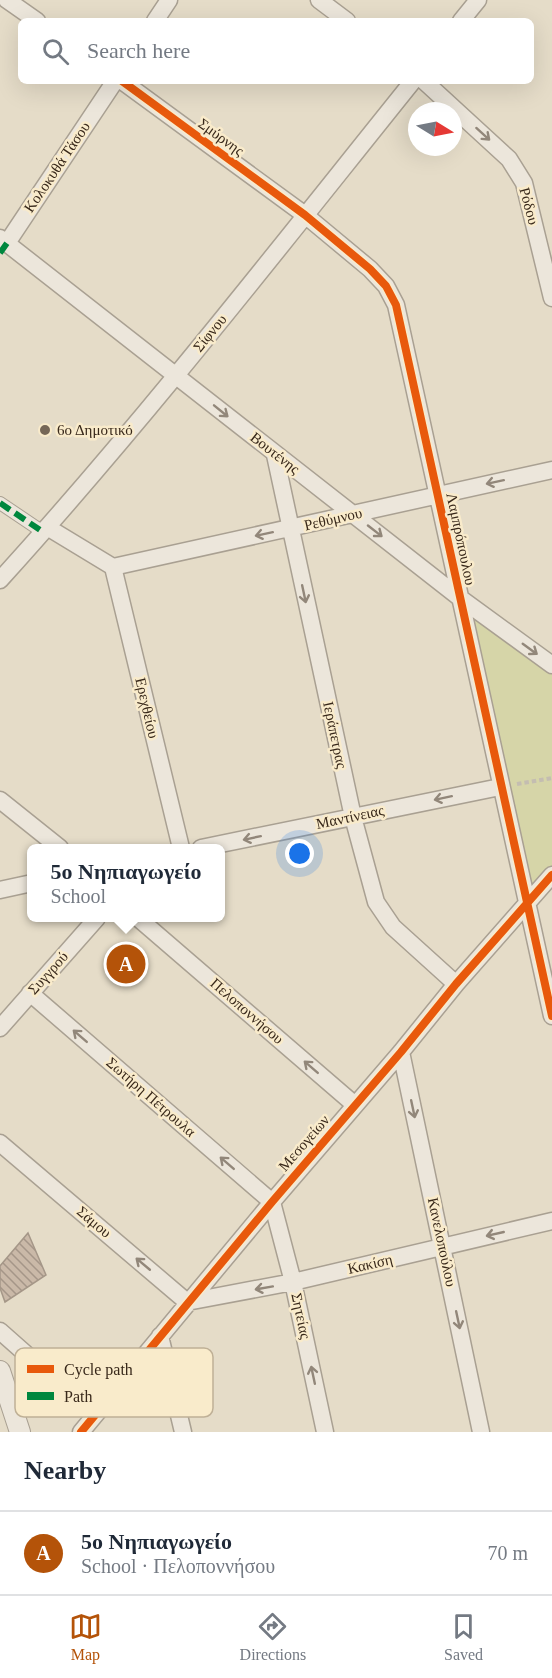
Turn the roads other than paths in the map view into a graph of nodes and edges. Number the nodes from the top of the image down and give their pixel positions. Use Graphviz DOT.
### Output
graph roads {
  1 [pos="8,0"];
  2 [pos="169,0"];
  3 [pos="319,0"];
  4 [pos="478,0"];
  5 [pos="33,18"];
  6 [pos="157,18"];
  7 [pos="343,18"];
  8 [pos="463,18"];
  9 [pos="113,84"];
  10 [pos="126,84"];
  11 [pos="411,84"];
  12 [pos="426,84"];
  13 [pos="305,215"];
  14 [pos="2,245"];
  15 [pos="552,298"];
  16 [pos="176,374"];
  17 [pos="275,455"];
  18 [pos="552,470"];
  19 [pos="438,495"];
  20 [pos="0,503"];
  21 [pos="352,513"];
  22 [pos="290,529"];
  23 [pos="45,530"];
  24 [pos="113,567"];
  25 [pos="0,580"];
  26 [pos="460,598"];
  27 [pos="552,665"];
  28 [pos="500,786"];
  29 [pos="0,800"];
  30 [pos="352,817"];
  31 [pos="54,844"];
  32 [pos="180,844"];
  33 [pos="225,844"];
  34 [pos="552,875"];
  35 [pos="27,884"];
  36 [pos="0,890"];
  37 [pos="527,904"];
  38 [pos="93,922"];
  39 [pos="143,922"];
  40 [pos="456,984"];
  41 [pos="30,993"];
  42 [pos="552,1016"];
  43 [pos="0,1028"];
  44 [pos="401,1052"];
  45 [pos="355,1105"];
  46 [pos="0,1143"];
  47 [pos="272,1202"];
  48 [pos="552,1221"];
  49 [pos="443,1246"];
  50 [pos="293,1282"];
  51 [pos="187,1302"];
  52 [pos="0,1331"];
  53 [pos="160,1336"];
  54 [pos="19,1348"];
  55 [pos="150,1348"];
  56 [pos="163,1348"];
  57 [pos="0,1371"];
  58 [pos="15,1417"];
  59 [pos="15,1417"];
  60 [pos="93,1417"];
  61 [pos="179,1417"];
  62 [pos="20,1432"];
  63 [pos="81,1432"];
  64 [pos="183,1432"];
  65 [pos="325,1432"];
  66 [pos="481,1432"];
  1 -- 5 [label="street"];
  2 -- 6 [label="street"];
  3 -- 7 [label="street"];
  4 -- 8 [label="street"];
  9 -- 14 [label="street, Κολοκυθά Τάσου"];
  10 -- 13 [label="street, Σμύρνης"];
  11 -- 13 [label="street, Σίφνου"];
  12 -- 15 [label="street, Ρόδου, one-way"];
  13 -- 16 [label="street, Σίφνου"];
  13 -- 19 [label="street, Λαμπρόπουλου"];
  14 -- 16 [label="street, Βουτένης"];
  16 -- 17 [label="street, Βουτένης, one-way"];
  16 -- 23 [label="street, Σίφνου"];
  17 -- 21 [label="street, Βουτένης"];
  17 -- 22 [label="street, Ιεράπετρας"];
  18 -- 19 [label="street, Ρεθύμνου, one-way"];
  19 -- 21 [label="street, Ρεθύμνου"];
  19 -- 26 [label="street, Λαμπρόπουλου"];
  20 -- 23 [label="street"];
  21 -- 22 [label="street, Ρεθύμνου"];
  21 -- 26 [label="street, Βουτένης, one-way"];
  22 -- 24 [label="street, Ρεθύμνου, one-way"];
  22 -- 30 [label="street, Ιεράπετρας, one-way"];
  23 -- 24 [label="street"];
  23 -- 25 [label="street, Σίφνου"];
  24 -- 32 [label="street, Ερεχθείου"];
  26 -- 27 [label="street, Βουτένης, one-way"];
  26 -- 28 [label="street, Λαμπρόπουλου"];
  28 -- 30 [label="street, Μαντίνειας, one-way"];
  28 -- 37 [label="street, Λαμπρόπουλου"];
  29 -- 31 [label="street"];
  30 -- 33 [label="street, Μαντίνειας, one-way"];
  30 -- 40 [label="street, Ιεράπετρας"];
  34 -- 37 [label="street, Μεσογείων"];
  35 -- 36 [label="street"];
  37 -- 40 [label="street, Μεσογείων"];
  37 -- 42 [label="street, Λαμπρόπουλου"];
  38 -- 41 [label="street, Συγγρού"];
  45 -- 39 [label="street, Πελοποννήσου, one-way"];
  40 -- 44 [label="street, Μεσογείων"];
  41 -- 43 [label="street, Συγγρού"];
  47 -- 41 [label="street, Σωτήρη Πέτρουλα, one-way"];
  44 -- 45 [label="street, Μεσογείων"];
  44 -- 49 [label="street, Κανελοπούλου, one-way"];
  45 -- 47 [label="street, Μεσογείων"];
  51 -- 46 [label="street, Σάμου, one-way"];
  47 -- 50 [label="street, Σητείας"];
  47 -- 51 [label="street, Μεσογείων"];
  48 -- 49 [label="street, Κακίση, one-way"];
  49 -- 50 [label="street, Κακίση"];
  49 -- 66 [label="street, Κανελοπούλου, one-way"];
  50 -- 51 [label="street, Κακίση, one-way"];
  65 -- 50 [label="street, Σητείας, one-way"];
  51 -- 53 [label="street, Μεσογείων"];
  52 -- 54 [label="street"];
  53 -- 55 [label="street, Μεσογείων"];
  53 -- 56 [label="street"];
  57 -- 59 [label="street"];
  58 -- 62 [label="street"];
  60 -- 63 [label="street, Μεσογείων"];
  61 -- 64 [label="street"];
}
